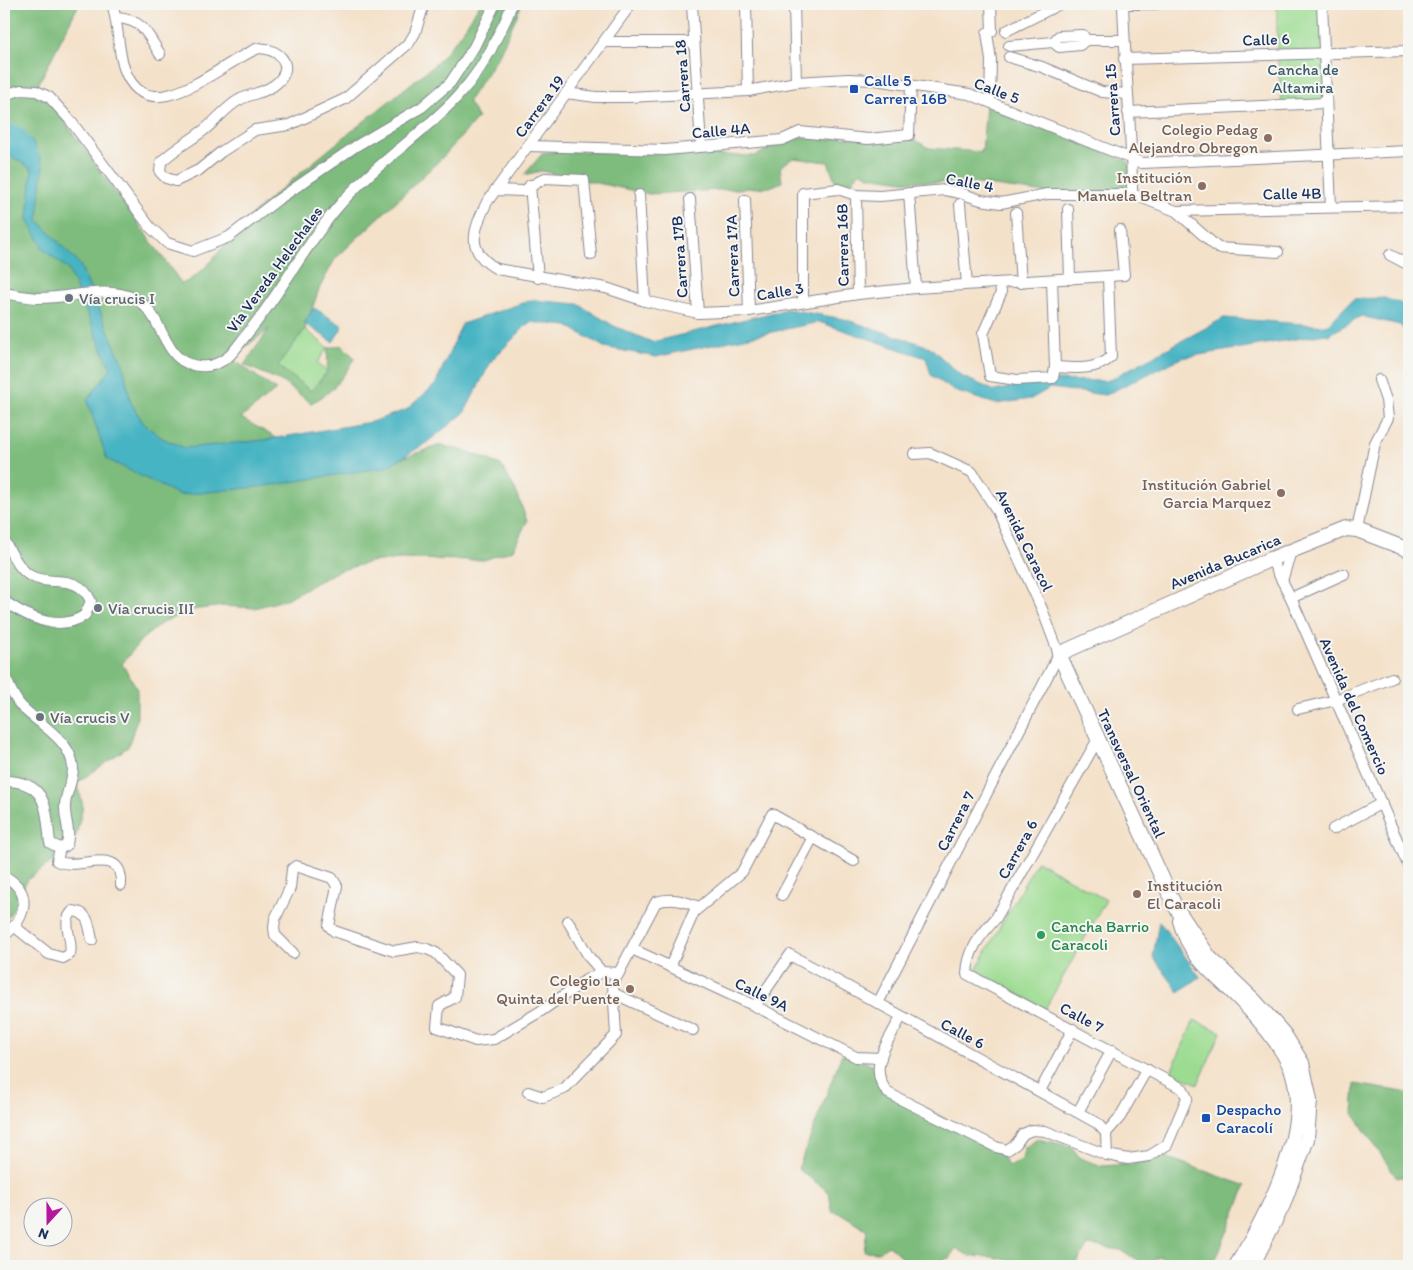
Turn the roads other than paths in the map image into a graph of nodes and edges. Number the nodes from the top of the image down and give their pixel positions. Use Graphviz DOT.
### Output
graph roads {
  1 [pos="112,4"];
  2 [pos="424,4"];
  3 [pos="495,4"];
  4 [pos="511,4"];
  5 [pos="631,4"];
  6 [pos="692,4"];
  7 [pos="746,4"];
  8 [pos="794,4"];
  9 [pos="991,4"];
  10 [pos="1060,4"];
  11 [pos="1124,4"];
  12 [pos="1157,4"];
  13 [pos="1322,4"];
  14 [pos="117,18"];
  15 [pos="992,31"];
  16 [pos="1006,31"];
  17 [pos="1124,40"];
  18 [pos="604,42"];
  19 [pos="694,42"];
  20 [pos="1409,51"];
  21 [pos="1009,52"];
  22 [pos="1325,52"];
  23 [pos="160,54"];
  24 [pos="1124,59"];
  25 [pos="991,60"];
  26 [pos="796,82"];
  27 [pos="911,85"];
  28 [pos="748,92"];
  29 [pos="566,93"];
  30 [pos="699,93"];
  31 [pos="4,94"];
  32 [pos="1127,94"];
  33 [pos="990,102"];
  34 [pos="1326,103"];
  35 [pos="1128,112"];
  36 [pos="529,146"];
  37 [pos="701,146"];
  38 [pos="1409,151"];
  39 [pos="1328,154"];
  40 [pos="1132,161"];
  41 [pos="530,184"];
  42 [pos="495,190"];
  43 [pos="909,193"];
  44 [pos="856,194"];
  45 [pos="1132,194"];
  46 [pos="639,195"];
  47 [pos="690,199"];
  48 [pos="745,200"];
  49 [pos="960,204"];
  50 [pos="1409,206"];
  51 [pos="1331,207"];
  52 [pos="1068,209"];
  53 [pos="1176,211"];
  54 [pos="1016,213"];
  55 [pos="475,227"];
  56 [pos="1120,230"];
  57 [pos="1278,252"];
  58 [pos="591,255"];
  59 [pos="1390,255"];
  60 [pos="1409,265"];
  61 [pos="1108,277"];
  62 [pos="538,278"];
  63 [pos="1070,278"];
  64 [pos="1052,280"];
  65 [pos="1021,283"];
  66 [pos="966,284"];
  67 [pos="1000,285"];
  68 [pos="916,288"];
  69 [pos="4,293"];
  70 [pos="858,294"];
  71 [pos="645,302"];
  72 [pos="803,302"];
  73 [pos="750,311"];
  74 [pos="698,313"];
  75 [pos="1056,367"];
  76 [pos="1379,380"];
  77 [pos="914,454"];
  78 [pos="1357,530"];
  79 [pos="4,541"];
  80 [pos="1409,550"];
  81 [pos="1291,551"];
  82 [pos="1271,559"];
  83 [pos="1344,574"];
  84 [pos="1282,581"];
  85 [pos="1291,598"];
  86 [pos="4,600"];
  87 [pos="1059,654"];
  88 [pos="4,674"];
  89 [pos="1392,678"];
  90 [pos="1336,700"];
  91 [pos="1298,710"];
  92 [pos="1098,739"];
  93 [pos="4,781"];
  94 [pos="1382,803"];
  95 [pos="1333,829"];
  96 [pos="813,837"];
  97 [pos="60,848"];
  98 [pos="854,861"];
  99 [pos="1409,867"];
  100 [pos="4,876"];
  101 [pos="121,885"];
  102 [pos="782,895"];
  103 [pos="1175,906"];
  104 [pos="699,908"];
  105 [pos="568,921"];
  106 [pos="15,927"];
  107 [pos="4,936"];
  108 [pos="92,940"];
  109 [pos="632,949"];
  110 [pos="293,953"];
  111 [pos="670,967"];
  112 [pos="602,972"];
  113 [pos="619,973"];
  114 [pos="967,974"];
  115 [pos="613,993"];
  116 [pos="878,1003"];
  117 [pos="755,1006"];
  118 [pos="901,1017"];
  119 [pos="1073,1029"];
  120 [pos="693,1030"];
  121 [pos="1112,1050"];
  122 [pos="881,1058"];
  123 [pos="1147,1069"];
  124 [pos="1040,1091"];
  125 [pos="528,1092"];
  126 [pos="1078,1112"];
  127 [pos="1106,1133"];
  128 [pos="1107,1155"];
  129 [pos="1236,1266"];
  130 [pos="1252,1266"];
  1 -- 14 [label="street"];
  2 -- 14 [label="street"];
  3 -- 31 [label="street"];
  4 -- 69 [label="street, Vía Vereda Helechales"];
  5 -- 18 [label="street, Carrera 19"];
  6 -- 19 [label="street, Carrera 18"];
  7 -- 28 [label="street"];
  8 -- 26 [label="street"];
  9 -- 15 [label="street"];
  10 -- 16 [label="street"];
  11 -- 12 [label="street"];
  11 -- 17 [label="street, Carrera 15"];
  13 -- 22 [label="street"];
  14 -- 23 [label="street"];
  15 -- 16 [label="street"];
  15 -- 25 [label="street"];
  16 -- 21 [label="street"];
  17 -- 21 [label="street"];
  17 -- 24 [label="street, Carrera 15"];
  18 -- 19 [label="street"];
  18 -- 29 [label="street, Carrera 19"];
  19 -- 30 [label="street, Carrera 18"];
  20 -- 22 [label="street, Calle 6"];
  21 -- 25 [label="street"];
  21 -- 32 [label="street"];
  22 -- 24 [label="street, Calle 6"];
  22 -- 34 [label="street"];
  24 -- 32 [label="street, Carrera 15"];
  25 -- 33 [label="street"];
  26 -- 27 [label="street, Calle 5"];
  26 -- 28 [label="street, Calle 5"];
  27 -- 33 [label="street, Calle 5"];
  27 -- 37 [label="street, Calle 4A"];
  28 -- 30 [label="street, Calle 5"];
  29 -- 30 [label="street, Calle 5"];
  29 -- 36 [label="street, Carrera 19"];
  30 -- 37 [label="street, Carrera 18"];
  32 -- 35 [label="street, Carrera 15"];
  33 -- 40 [label="street, Calle 5"];
  34 -- 35 [label="street"];
  34 -- 39 [label="street"];
  35 -- 40 [label="street, Carrera 15"];
  36 -- 37 [label="street, Calle 4A"];
  36 -- 42 [label="street, Carrera 19"];
  38 -- 39 [label="street, Calle 5"];
  39 -- 40 [label="street, Calle 5"];
  39 -- 51 [label="street"];
  40 -- 45 [label="street, Carrera 15"];
  41 -- 42 [label="street"];
  41 -- 58 [label="street"];
  41 -- 62 [label="street"];
  42 -- 55 [label="street, Carrera 19"];
  43 -- 44 [label="street, Calle 4"];
  43 -- 45 [label="street, Calle 4"];
  43 -- 68 [label="street"];
  44 -- 70 [label="street, Carrera 16B"];
  44 -- 72 [label="street, Calle 4"];
  45 -- 53 [label="street"];
  46 -- 71 [label="street"];
  47 -- 74 [label="street, Carrera 17B"];
  48 -- 73 [label="street, Carrera 17A"];
  49 -- 66 [label="street"];
  50 -- 51 [label="street, Calle 4B"];
  51 -- 53 [label="street, Calle 4B"];
  52 -- 63 [label="street"];
  53 -- 57 [label="street"];
  54 -- 65 [label="street"];
  55 -- 62 [label="street, Calle 3"];
  56 -- 61 [label="street, Calle 3"];
  59 -- 60 [label="street"];
  61 -- 63 [label="street, Calle 3"];
  61 -- 75 [label="street"];
  62 -- 71 [label="street, Calle 3"];
  63 -- 64 [label="street, Calle 3"];
  64 -- 65 [label="street, Calle 3"];
  64 -- 75 [label="street"];
  65 -- 67 [label="street, Calle 3"];
  66 -- 67 [label="street, Calle 3"];
  66 -- 68 [label="street, Calle 3"];
  67 -- 75 [label="street"];
  68 -- 70 [label="street, Calle 3"];
  70 -- 72 [label="street, Calle 3"];
  71 -- 74 [label="street, Calle 3"];
  72 -- 73 [label="street, Calle 3"];
  73 -- 74 [label="street, Calle 3"];
  76 -- 78 [label="street"];
  77 -- 87 [label="street, Avenida Caracol"];
  78 -- 80 [label="main road"];
  78 -- 81 [label="main road, Avenida Bucarica"];
  79 -- 86 [label="street"];
  81 -- 82 [label="main road, Avenida Bucarica"];
  81 -- 84 [label="street"];
  82 -- 84 [label="street, Avenida del Comercio"];
  82 -- 87 [label="main road, Avenida Bucarica"];
  83 -- 85 [label="street"];
  84 -- 85 [label="street, Avenida del Comercio"];
  85 -- 90 [label="street, Avenida del Comercio"];
  87 -- 92 [label="main road, Transversal Oriental"];
  87 -- 116 [label="street, Carrera 7"];
  88 -- 97 [label="street"];
  89 -- 90 [label="street"];
  90 -- 91 [label="street"];
  90 -- 94 [label="street, Avenida del Comercio"];
  92 -- 103 [label="main road, Transversal Oriental"];
  92 -- 114 [label="street, Carrera 6"];
  93 -- 97 [label="street"];
  94 -- 95 [label="street"];
  94 -- 99 [label="street, Avenida del Comercio"];
  96 -- 98 [label="street"];
  96 -- 102 [label="street"];
  96 -- 104 [label="street"];
  97 -- 101 [label="street"];
  100 -- 106 [label="street"];
  103 -- 129 [label="main road, Transversal Oriental"];
  103 -- 130 [label="main road, Transversal Oriental"];
  104 -- 109 [label="street"];
  104 -- 111 [label="street"];
  105 -- 112 [label="street"];
  106 -- 107 [label="street"];
  106 -- 108 [label="street"];
  109 -- 111 [label="street, Calle 9A"];
  109 -- 113 [label="street"];
  110 -- 112 [label="street"];
  111 -- 117 [label="street, Calle 9A"];
  112 -- 113 [label="street"];
  113 -- 115 [label="street"];
  114 -- 119 [label="street, Calle 7"];
  115 -- 120 [label="street"];
  115 -- 125 [label="street"];
  116 -- 117 [label="street, Calle 6"];
  116 -- 118 [label="street, Calle 6"];
  117 -- 122 [label="street, Calle 9A"];
  118 -- 122 [label="street"];
  118 -- 124 [label="street, Calle 6"];
  119 -- 121 [label="street, Calle 7"];
  119 -- 124 [label="street"];
  121 -- 123 [label="street, Calle 7"];
  121 -- 126 [label="street"];
  122 -- 128 [label="street"];
  123 -- 127 [label="street"];
  123 -- 128 [label="street, Calle 7"];
  124 -- 126 [label="street, Calle 6"];
  126 -- 127 [label="street, Calle 6"];
  127 -- 128 [label="street"];
}
